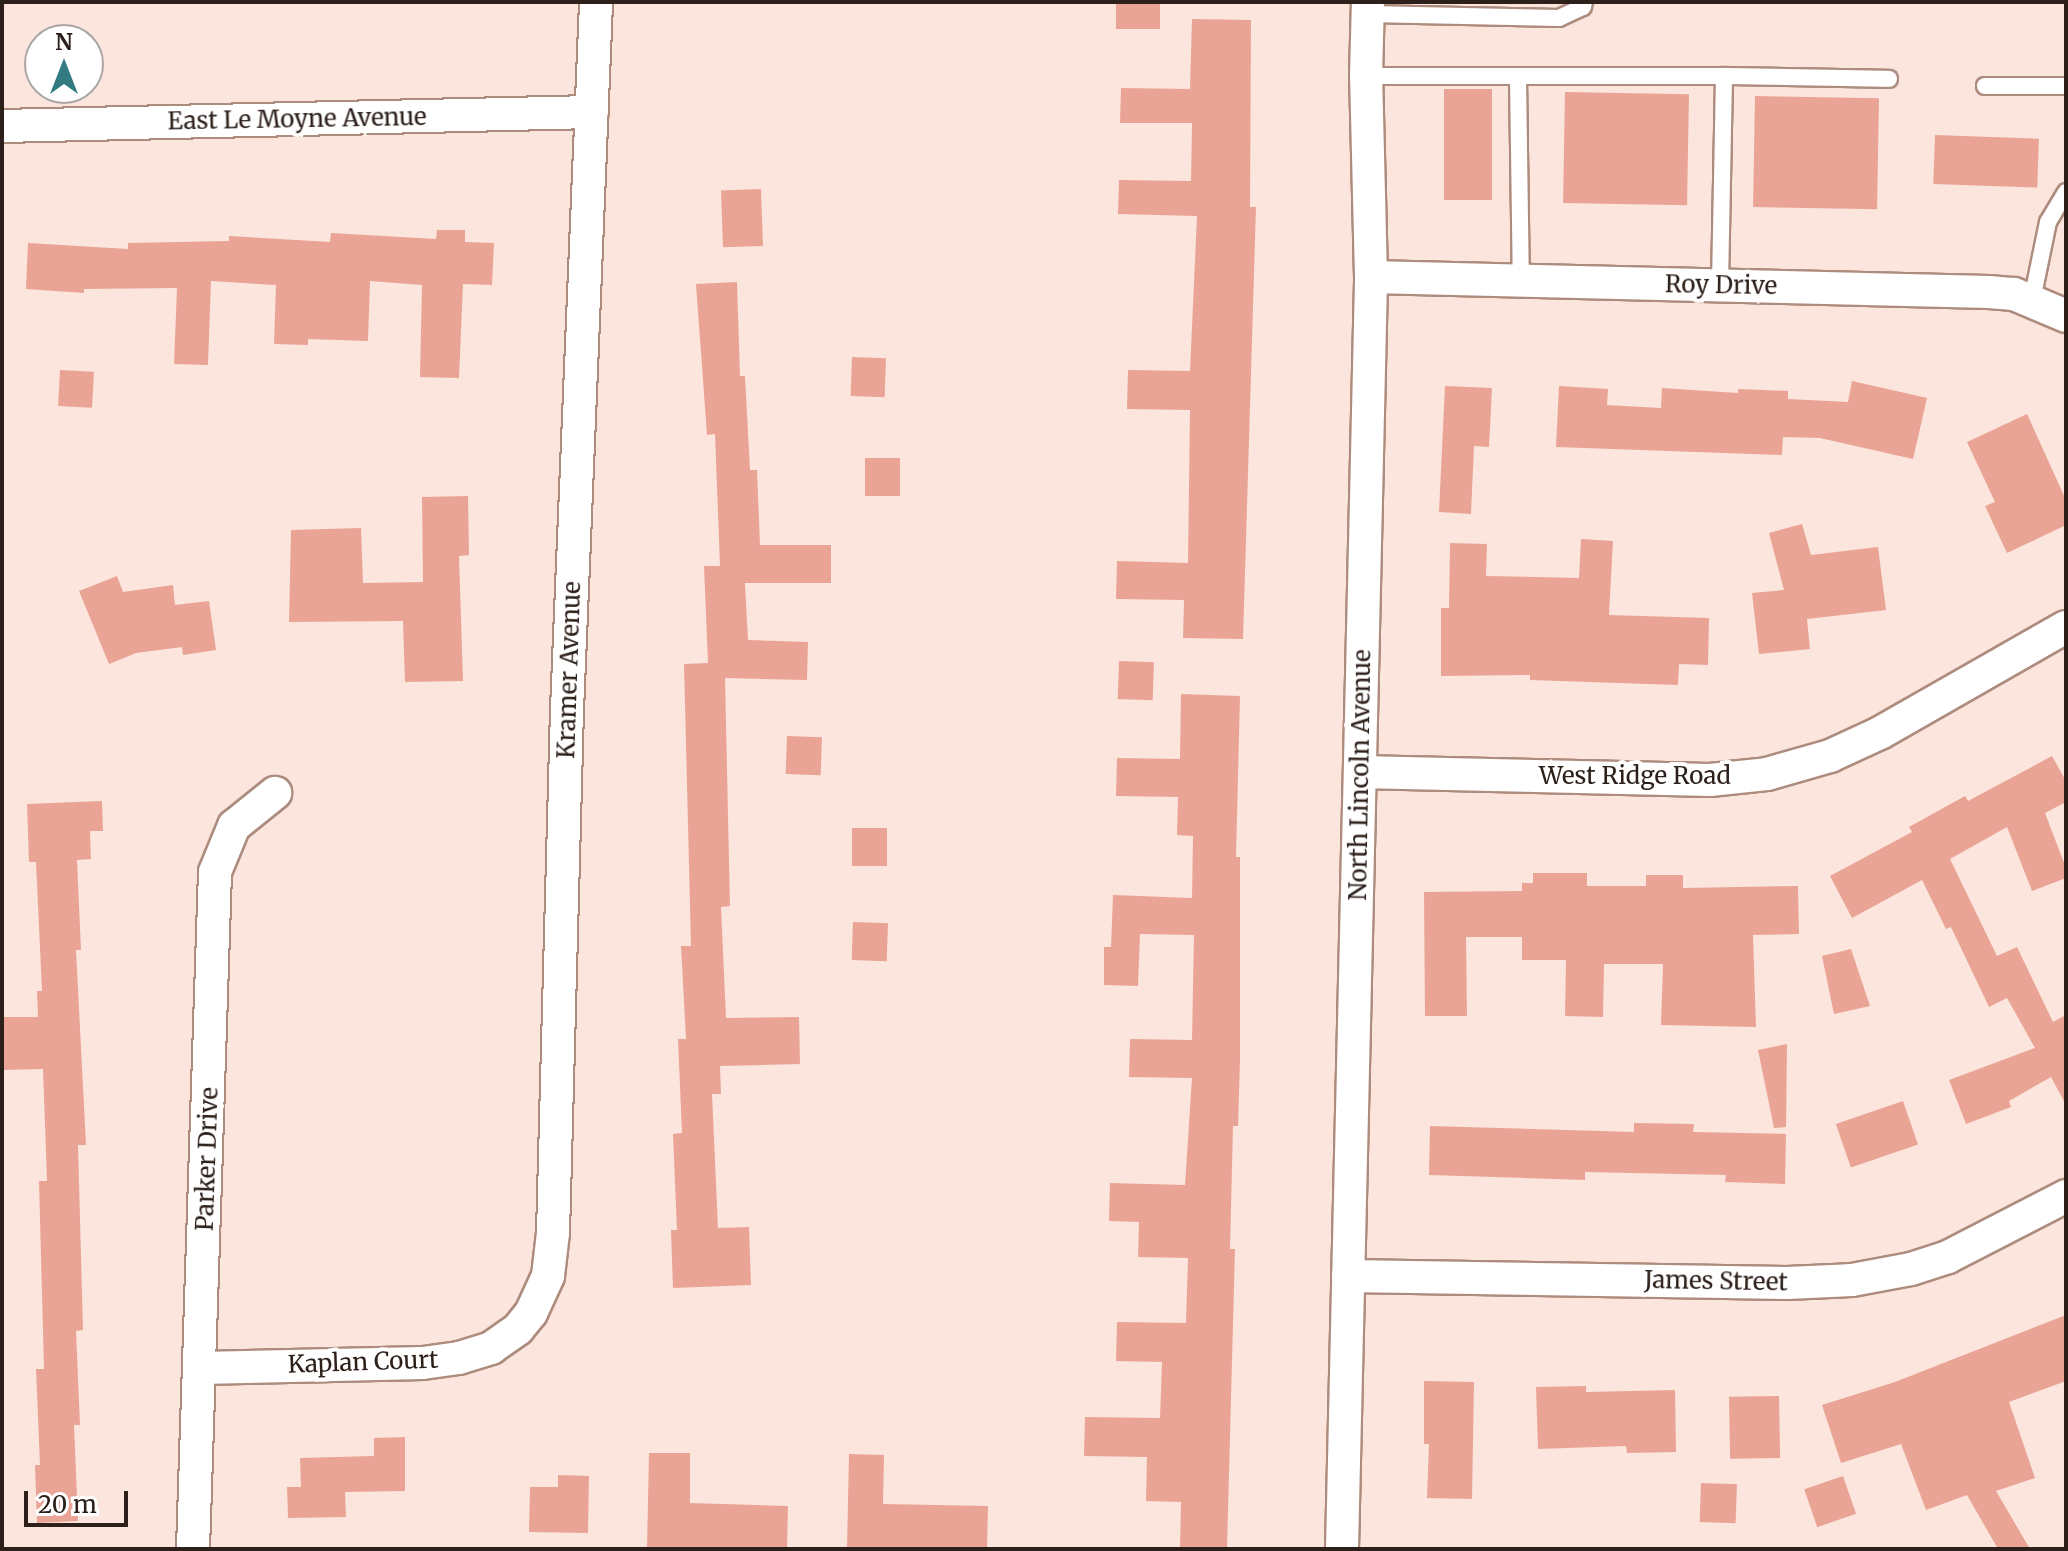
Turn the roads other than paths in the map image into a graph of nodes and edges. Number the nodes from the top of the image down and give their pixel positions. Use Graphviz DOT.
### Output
graph roads {
  1 [pos="596,2"];
  2 [pos="1584,2"];
  3 [pos="1368,8"];
  4 [pos="1366,76"];
  5 [pos="1724,76"];
  6 [pos="1518,77"];
  7 [pos="1889,79"];
  8 [pos="1985,86"];
  9 [pos="2066,86"];
  10 [pos="592,112"];
  11 [pos="2,126"];
  12 [pos="2066,192"];
  13 [pos="1371,277"];
  14 [pos="1521,281"];
  15 [pos="1720,285"];
  16 [pos="2032,300"];
  17 [pos="2066,316"];
  18 [pos="2066,627"];
  19 [pos="1360,772"];
  20 [pos="275,793"];
  21 [pos="2066,1196"];
  22 [pos="1348,1276"];
  23 [pos="518,1329"];
  24 [pos="201,1368"];
  25 [pos="193,1549"];
  26 [pos="1342,1549"];
  1 -- 10 [label="street, Kramer Avenue"];
  2 -- 3 [label="lane"];
  3 -- 4 [label="street, North Lincoln Avenue"];
  4 -- 6 [label="lane"];
  4 -- 13 [label="street, North Lincoln Avenue"];
  5 -- 6 [label="lane"];
  5 -- 7 [label="lane"];
  5 -- 15 [label="lane"];
  6 -- 14 [label="lane"];
  8 -- 9 [label="lane"];
  10 -- 11 [label="street, East Le Moyne Avenue"];
  10 -- 23 [label="street, Kramer Avenue"];
  12 -- 16 [label="lane"];
  13 -- 14 [label="street, Roy Drive"];
  13 -- 19 [label="street, North Lincoln Avenue"];
  14 -- 15 [label="street, Roy Drive"];
  15 -- 16 [label="street, Roy Drive"];
  16 -- 17 [label="street, Roy Drive"];
  18 -- 19 [label="street, West Ridge Road"];
  19 -- 22 [label="street, North Lincoln Avenue"];
  20 -- 24 [label="street, Parker Drive"];
  21 -- 22 [label="street, James Street"];
  22 -- 26 [label="street, North Lincoln Avenue"];
  23 -- 24 [label="street, Kaplan Court"];
  24 -- 25 [label="street, Parker Drive"];
}
